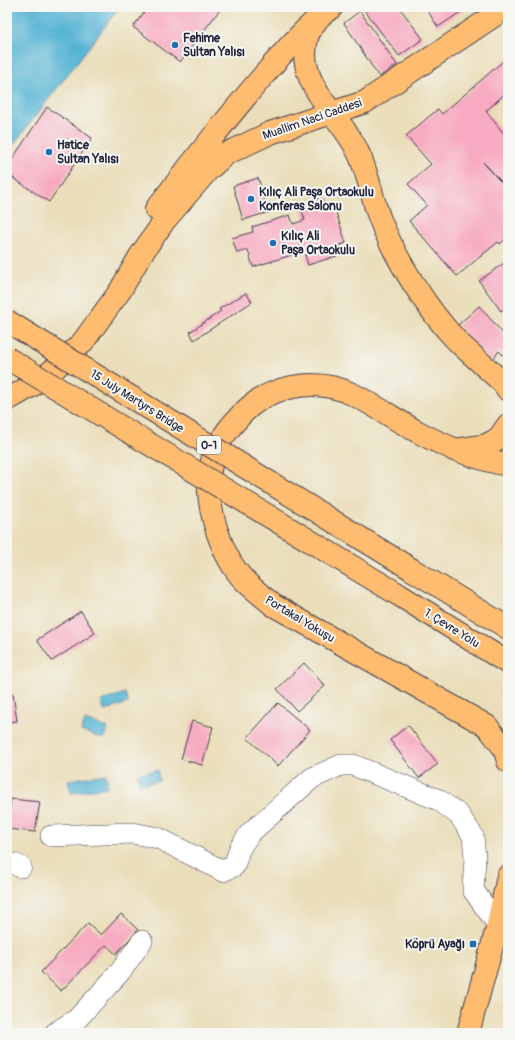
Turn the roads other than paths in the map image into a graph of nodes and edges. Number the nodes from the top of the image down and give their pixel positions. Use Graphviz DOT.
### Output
graph roads {
  1 [pos="507,7"];
  2 [pos="326,12"];
  3 [pos="330,113"];
  4 [pos="140,256"];
  5 [pos="7,321"];
  6 [pos="7,358"];
  7 [pos="508,390"];
  8 [pos="7,400"];
  9 [pos="508,425"];
  10 [pos="453,450"];
  11 [pos="508,465"];
  12 [pos="508,628"];
  13 [pos="508,663"];
  14 [pos="508,761"];
  15 [pos="51,836"];
  16 [pos="508,876"];
  17 [pos="498,924"];
  18 [pos="142,941"];
  19 [pos="55,1033"];
  20 [pos="468,1033"];
  1 -- 3 [label="main road, Muallim Naci Caddesi"];
  2 -- 3 [label="main road"];
  2 -- 4 [label="main road, Muallim Naci Caddesi"];
  3 -- 4 [label="main road, Muallim Naci Caddesi"];
  3 -- 7 [label="main road"];
  4 -- 8 [label="main road, Muallim Naci Caddesi"];
  5 -- 12 [label="main road, 15 July Martyrs Bridge / O-1, bridge"];
  6 -- 13 [label="main road, 1. Çevre Yolu / O-1, bridge"];
  9 -- 10 [label="main road"];
  10 -- 11 [label="main road, Portakal Yokuşu"];
  10 -- 14 [label="main road, Portakal Yokuşu"];
  15 -- 17 [label="street"];
  16 -- 17 [label="main road"];
  17 -- 20 [label="main road"];
  18 -- 19 [label="street"];
}
